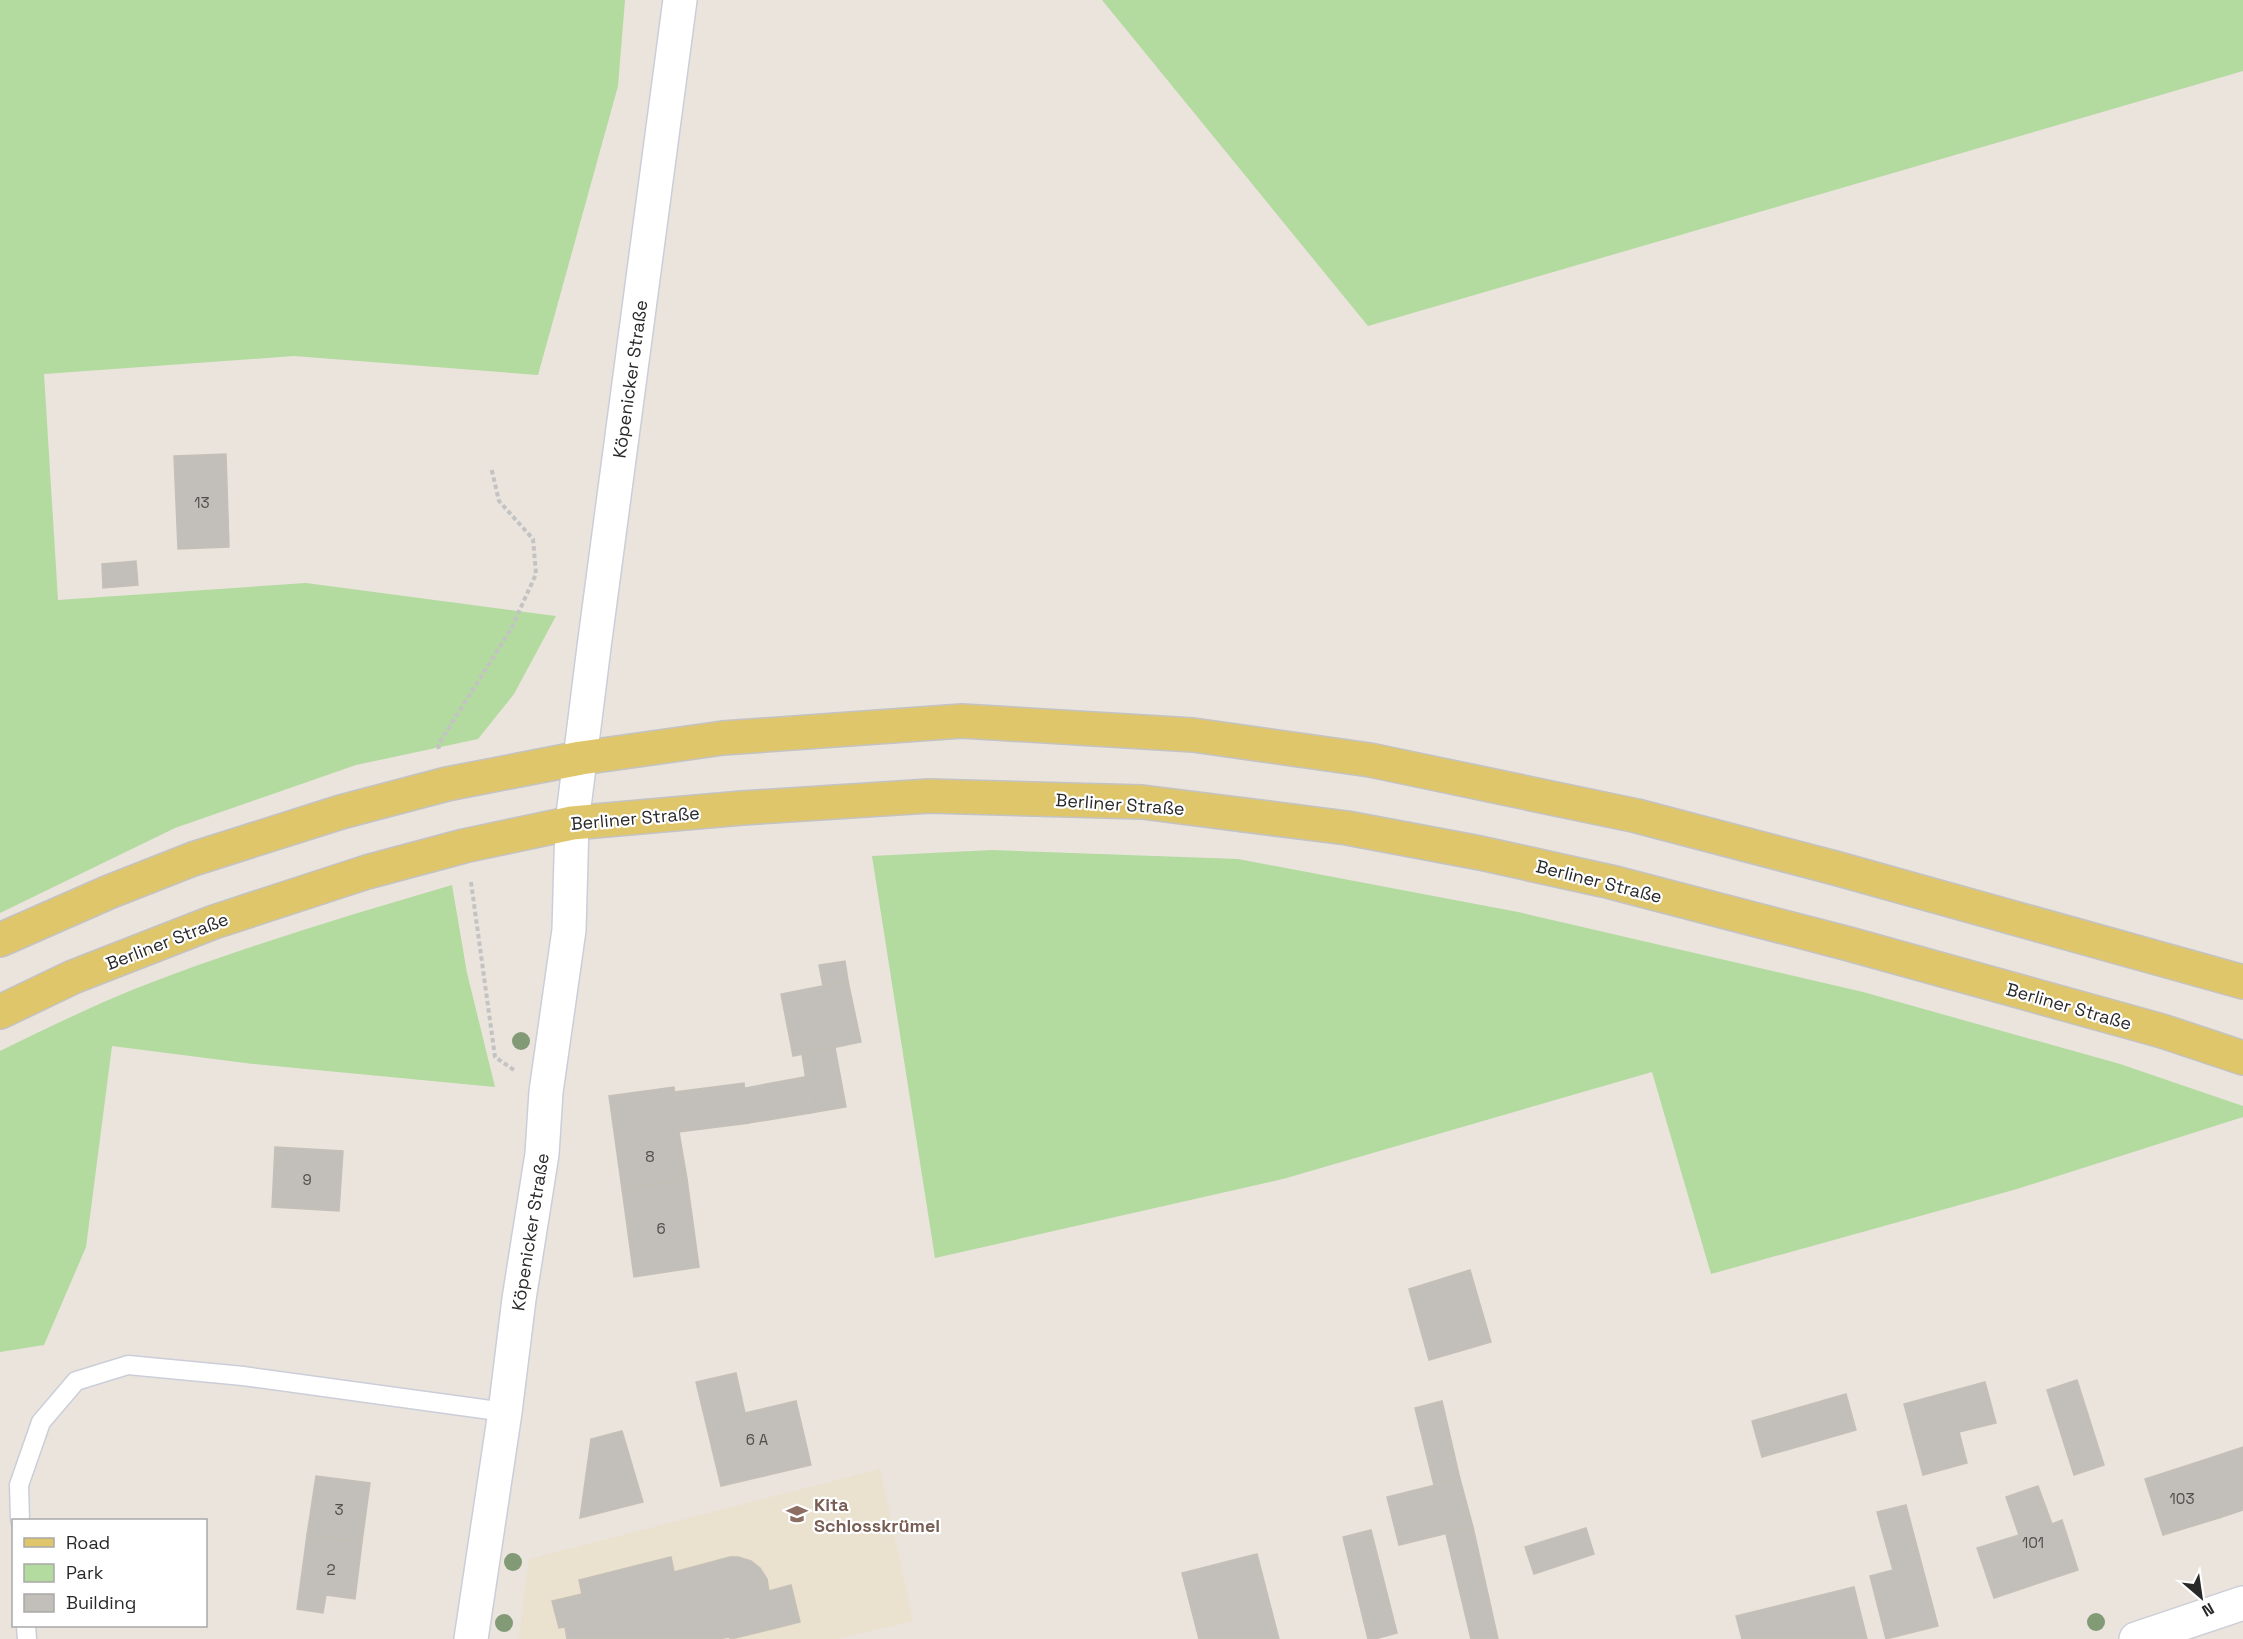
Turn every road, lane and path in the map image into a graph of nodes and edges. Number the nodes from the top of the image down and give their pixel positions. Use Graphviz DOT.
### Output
graph roads {
  1 [pos="680,0"];
  2 [pos="491,466"];
  3 [pos="479,680"];
  4 [pos="581,758"];
  5 [pos="572,823"];
  6 [pos="476,914"];
  7 [pos="0,940"];
  8 [pos="2243,982"];
  9 [pos="0,1012"];
  10 [pos="2243,1058"];
  11 [pos="546,1092"];
  12 [pos="505,1412"];
  13 [pos="20,1519"];
  14 [pos="2243,1603"];
  15 [pos="471,1639"];
  16 [pos="2136,1639"];
  1 -- 4 [label="street, Köpenicker Straße"];
  2 -- 3 [label="path"];
  4 -- 5 [label="street, Köpenicker Straße"];
  4 -- 7 [label="main road"];
  4 -- 8 [label="main road"];
  5 -- 9 [label="main road, Berliner Straße"];
  5 -- 10 [label="main road, Berliner Straße"];
  5 -- 11 [label="street, Köpenicker Straße"];
  6 -- 11 [label="path"];
  11 -- 12 [label="street, Köpenicker Straße"];
  12 -- 13 [label="lane"];
  12 -- 15 [label="street, Köpenicker Straße"];
  14 -- 16 [label="street"];
}
